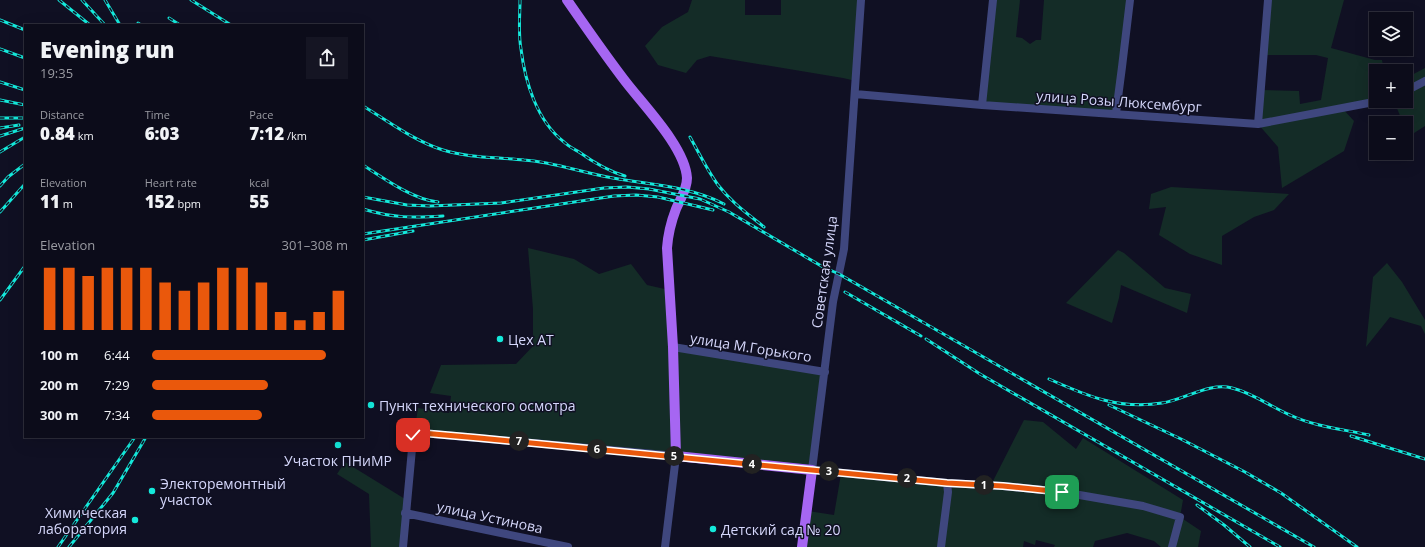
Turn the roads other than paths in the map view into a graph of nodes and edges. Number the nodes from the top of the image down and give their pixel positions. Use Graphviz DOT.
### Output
graph roads {
  1 [pos="567,0"];
  2 [pos="861,0"];
  3 [pos="993,0"];
  4 [pos="1130,0"];
  5 [pos="1268,0"];
  6 [pos="1425,81"];
  7 [pos="1413,87"];
  8 [pos="855,94"];
  9 [pos="1369,103"];
  10 [pos="982,104"];
  11 [pos="1116,113"];
  12 [pos="1258,124"];
  13 [pos="673,347"];
  14 [pos="825,372"];
  15 [pos="676,456"];
  16 [pos="812,470"];
  17 [pos="947,483"];
  18 [pos="406,513"];
  19 [pos="403,547"];
  20 [pos="568,547"];
  21 [pos="665,547"];
  22 [pos="802,547"];
  23 [pos="940,547"];
  24 [pos="1172,547"];
  1 -- 13 [label="main road"];
  2 -- 8 [label="street, Советская улица"];
  3 -- 10 [label="street"];
  4 -- 11 [label="street"];
  5 -- 12 [label="street"];
  6 -- 7 [label="street"];
  8 -- 10 [label="street, улица Розы Люксембург"];
  8 -- 14 [label="street, Советская улица"];
  9 -- 12 [label="street, улица Розы Люксембург"];
  10 -- 11 [label="street, улица Розы Люксембург"];
  11 -- 12 [label="street, улица Розы Люксембург"];
  13 -- 14 [label="street, улица М.Горького"];
  13 -- 15 [label="main road"];
  14 -- 16 [label="street, Советская улица"];
  15 -- 16 [label="main road"];
  15 -- 18 [label="street"];
  15 -- 21 [label="street"];
  16 -- 17 [label="street"];
  16 -- 22 [label="main road, Советская улица"];
  17 -- 23 [label="street"];
  17 -- 24 [label="street"];
  18 -- 19 [label="street"];
  18 -- 20 [label="street, улица Устинова"];
}
